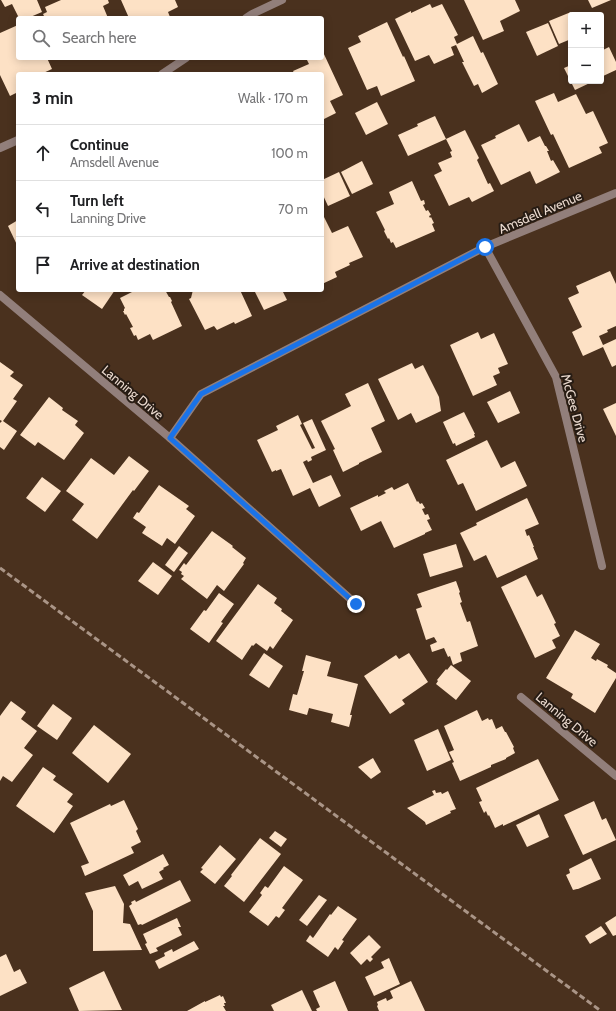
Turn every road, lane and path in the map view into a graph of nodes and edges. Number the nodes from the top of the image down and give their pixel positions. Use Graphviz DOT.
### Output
graph roads {
  1 [pos="282,0"];
  2 [pos="249,16"];
  3 [pos="183,60"];
  4 [pos="165,72"];
  5 [pos="16,141"];
  6 [pos="0,148"];
  7 [pos="616,193"];
  8 [pos="485,247"];
  9 [pos="0,295"];
  10 [pos="170,438"];
  11 [pos="602,566"];
  12 [pos="356,604"];
  13 [pos="521,697"];
  14 [pos="616,776"];
  1 -- 2 [label="street"];
  3 -- 4 [label="street"];
  5 -- 6 [label="street"];
  7 -- 8 [label="street, Amsdell Avenue"];
  8 -- 10 [label="street, Amsdell Avenue"];
  8 -- 11 [label="street, McGee Drive"];
  9 -- 10 [label="street, Lanning Drive"];
  10 -- 12 [label="street, Lanning Drive"];
  13 -- 14 [label="street, Lanning Drive"];
}
